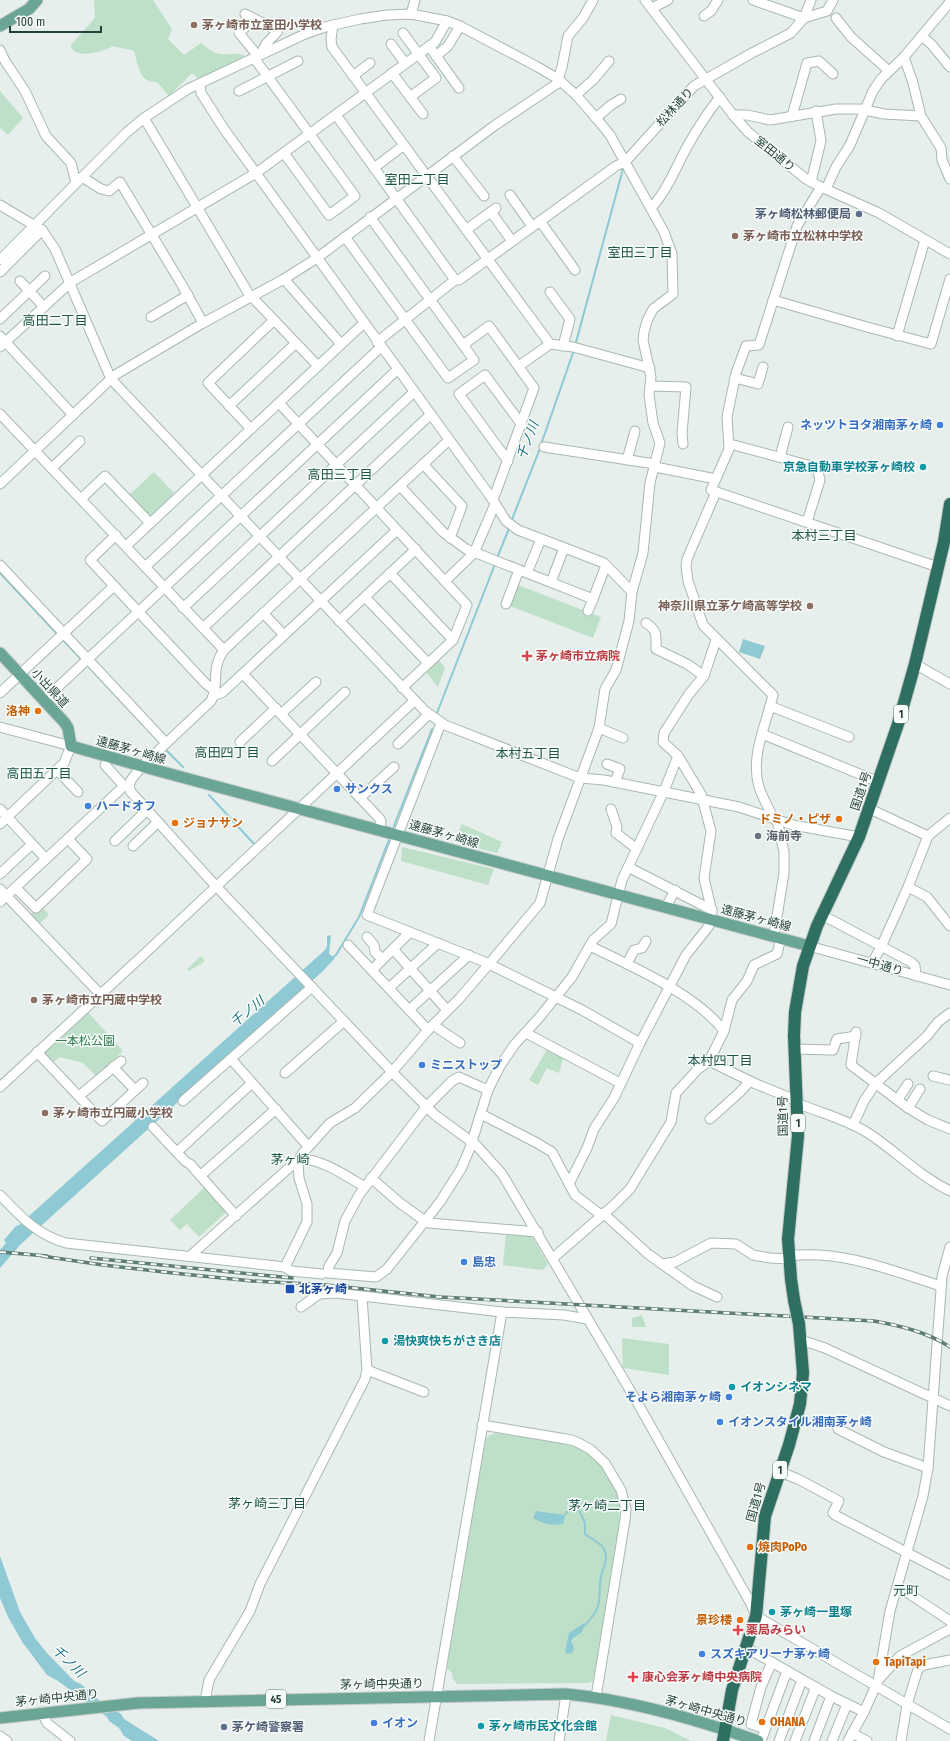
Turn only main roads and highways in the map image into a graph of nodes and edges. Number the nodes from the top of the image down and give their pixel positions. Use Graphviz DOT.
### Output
graph roads {
  1 [pos="37,0"];
  2 [pos="0,26"];
  3 [pos="950,504"];
  4 [pos="0,653"];
  5 [pos="71,746"];
  6 [pos="809,946"];
  7 [pos="0,1718"];
  8 [pos="723,1735"];
  9 [pos="760,1741"];
  1 -- 2 [label="main road"];
  3 -- 6 [label="highway, 国道1号 / 1"];
  4 -- 5 [label="main road, 小出県道"];
  5 -- 6 [label="main road, 遠藤茅ヶ崎線"];
  6 -- 8 [label="highway, 国道1号 / 1, bridge"];
  7 -- 8 [label="main road, 茅ヶ崎中央通り / 45"];
  8 -- 9 [label="main road, 茅ヶ崎中央通り"];
}
